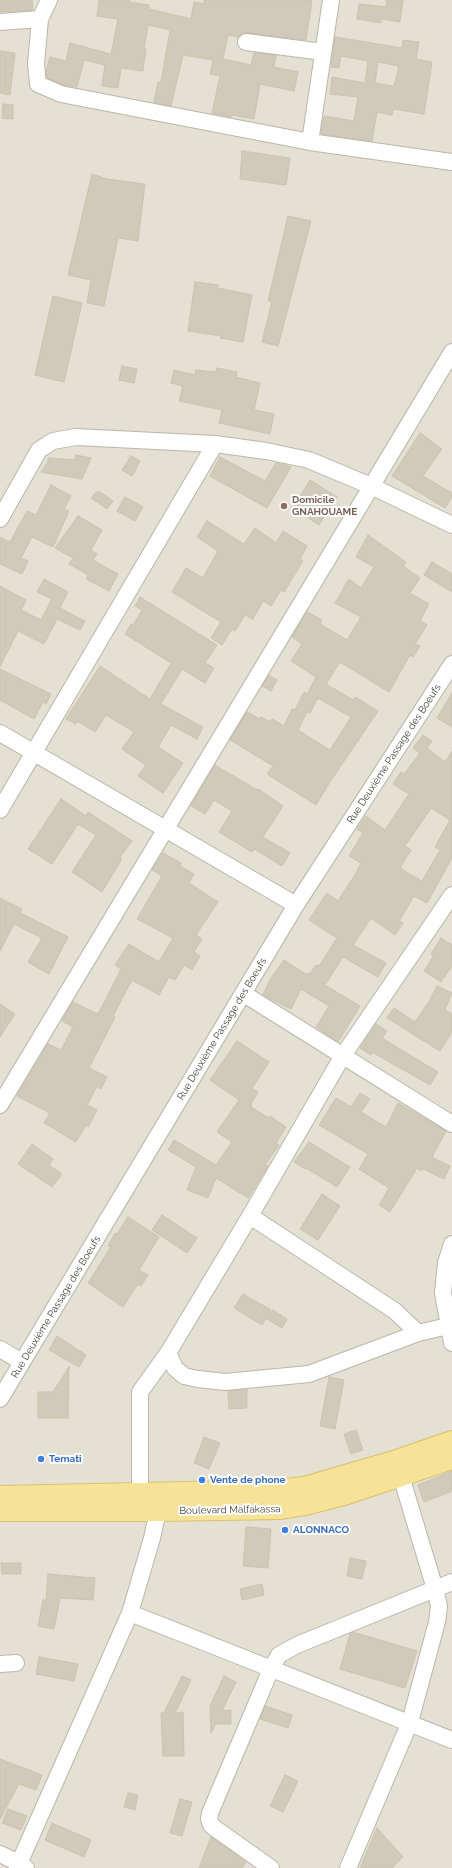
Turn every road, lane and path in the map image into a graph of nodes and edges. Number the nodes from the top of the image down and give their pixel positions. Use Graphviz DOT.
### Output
graph roads {
  1 [pos="49,0"];
  2 [pos="331,0"];
  3 [pos="40,19"];
  4 [pos="0,22"];
  5 [pos="246,42"];
  6 [pos="323,52"];
  7 [pos="310,142"];
  8 [pos="452,162"];
  9 [pos="452,352"];
  10 [pos="215,444"];
  11 [pos="371,486"];
  12 [pos="0,519"];
  13 [pos="452,525"];
  14 [pos="452,664"];
  15 [pos="0,733"];
  16 [pos="35,753"];
  17 [pos="0,810"];
  18 [pos="166,828"];
  19 [pos="452,895"];
  20 [pos="296,905"];
  21 [pos="244,994"];
  22 [pos="342,1057"];
  23 [pos="0,1105"];
  24 [pos="452,1124"];
  25 [pos="250,1216"];
  26 [pos="451,1248"];
  27 [pos="448,1326"];
  28 [pos="418,1333"];
  29 [pos="452,1343"];
  30 [pos="0,1348"];
  31 [pos="168,1353"];
  32 [pos="22,1362"];
  33 [pos="0,1399"];
  34 [pos="452,1441"];
  35 [pos="452,1459"];
  36 [pos="399,1469"];
  37 [pos="140,1493"];
  38 [pos="0,1496"];
  39 [pos="0,1511"];
  40 [pos="158,1511"];
  41 [pos="452,1582"];
  42 [pos="435,1589"];
  43 [pos="130,1613"];
  44 [pos="16,1663"];
  45 [pos="0,1664"];
  46 [pos="271,1668"];
  47 [pos="410,1722"];
  48 [pos="452,1740"];
  49 [pos="0,1854"];
  50 [pos="21,1866"];
  51 [pos="271,1868"];
  52 [pos="348,1868"];
  1 -- 3 [label="street"];
  2 -- 6 [label="street"];
  3 -- 4 [label="street"];
  3 -- 7 [label="street"];
  5 -- 6 [label="street"];
  6 -- 7 [label="street"];
  7 -- 8 [label="street"];
  9 -- 11 [label="street"];
  10 -- 11 [label="street"];
  10 -- 12 [label="street"];
  10 -- 16 [label="street"];
  11 -- 13 [label="street"];
  11 -- 18 [label="street"];
  14 -- 20 [label="street, Rue Deuxième Passage des Boeufs"];
  15 -- 16 [label="street"];
  16 -- 17 [label="street"];
  16 -- 18 [label="street"];
  18 -- 20 [label="street"];
  18 -- 23 [label="street"];
  19 -- 22 [label="street"];
  20 -- 21 [label="street, Rue Deuxième Passage des Boeufs"];
  21 -- 22 [label="street"];
  21 -- 32 [label="street, Rue Deuxième Passage des Boeufs"];
  22 -- 24 [label="street"];
  22 -- 25 [label="street"];
  25 -- 28 [label="street"];
  25 -- 31 [label="street"];
  26 -- 27 [label="street"];
  27 -- 28 [label="street"];
  27 -- 29 [label="street"];
  28 -- 31 [label="street"];
  30 -- 32 [label="street"];
  31 -- 37 [label="street"];
  32 -- 33 [label="street, Rue Deuxième Passage des Boeufs"];
  34 -- 36 [label="main road, Boulevard Malfakassa"];
  35 -- 36 [label="main road, Boulevard Malfakassa"];
  36 -- 37 [label="main road, Boulevard Malfakassa"];
  36 -- 40 [label="main road, Boulevard Malfakassa"];
  36 -- 42 [label="street"];
  37 -- 38 [label="main road, Boulevard Malfakassa"];
  39 -- 40 [label="main road, Boulevard Malfakassa"];
  40 -- 43 [label="street"];
  41 -- 42 [label="street"];
  42 -- 46 [label="street"];
  42 -- 47 [label="street"];
  43 -- 46 [label="street"];
  43 -- 50 [label="street"];
  44 -- 45 [label="street"];
  46 -- 47 [label="street"];
  46 -- 51 [label="street"];
  47 -- 48 [label="street"];
  47 -- 52 [label="street"];
  49 -- 50 [label="street"];
}
